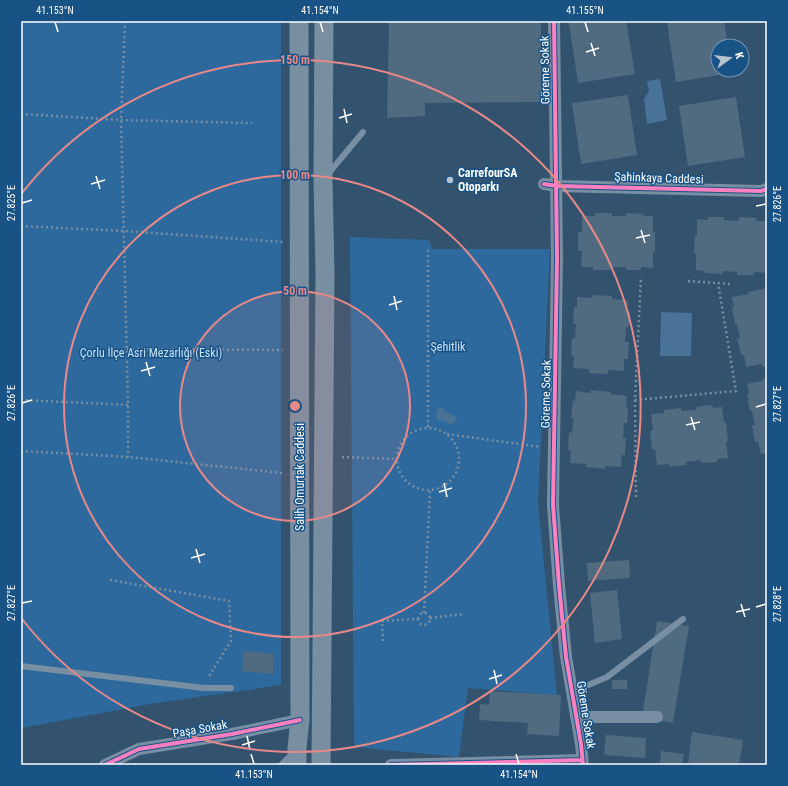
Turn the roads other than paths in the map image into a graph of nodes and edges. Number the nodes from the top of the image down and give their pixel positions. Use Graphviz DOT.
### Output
graph roads {
  1 [pos="299,21"];
  2 [pos="324,21"];
  3 [pos="554,21"];
  4 [pos="363,132"];
  5 [pos="323,179"];
  6 [pos="544,184"];
  7 [pos="556,186"];
  8 [pos="765,191"];
  9 [pos="683,619"];
  10 [pos="21,666"];
  11 [pos="231,688"];
  12 [pos="572,689"];
  13 [pos="576,717"];
  14 [pos="657,717"];
  15 [pos="300,720"];
  16 [pos="297,757"];
  17 [pos="582,763"];
  18 [pos="463,764"];
  19 [pos="105,765"];
  20 [pos="282,765"];
  21 [pos="321,765"];
  22 [pos="391,765"];
  1 -- 15 [label="main road, Salih Omurtak Caddesi"];
  2 -- 5 [label="main road, Salih Omurtak Caddesi"];
  3 -- 7 [label="street, Göreme Sokak"];
  4 -- 5 [label="lane"];
  5 -- 21 [label="main road, Salih Omurtak Caddesi"];
  6 -- 7 [label="street, Şahinkaya Caddesi"];
  7 -- 8 [label="street, Şahinkaya Caddesi"];
  7 -- 12 [label="street, Göreme Sokak"];
  9 -- 12 [label="lane"];
  10 -- 11 [label="lane"];
  12 -- 13 [label="street, Göreme Sokak"];
  13 -- 14 [label="street"];
  13 -- 17 [label="street, Göreme Sokak"];
  15 -- 16 [label="main road, Salih Omurtak Caddesi"];
  15 -- 19 [label="street, Paşa Sokak"];
  16 -- 20 [label="lane"];
  17 -- 18 [label="street"];
  18 -- 22 [label="street"];
}
